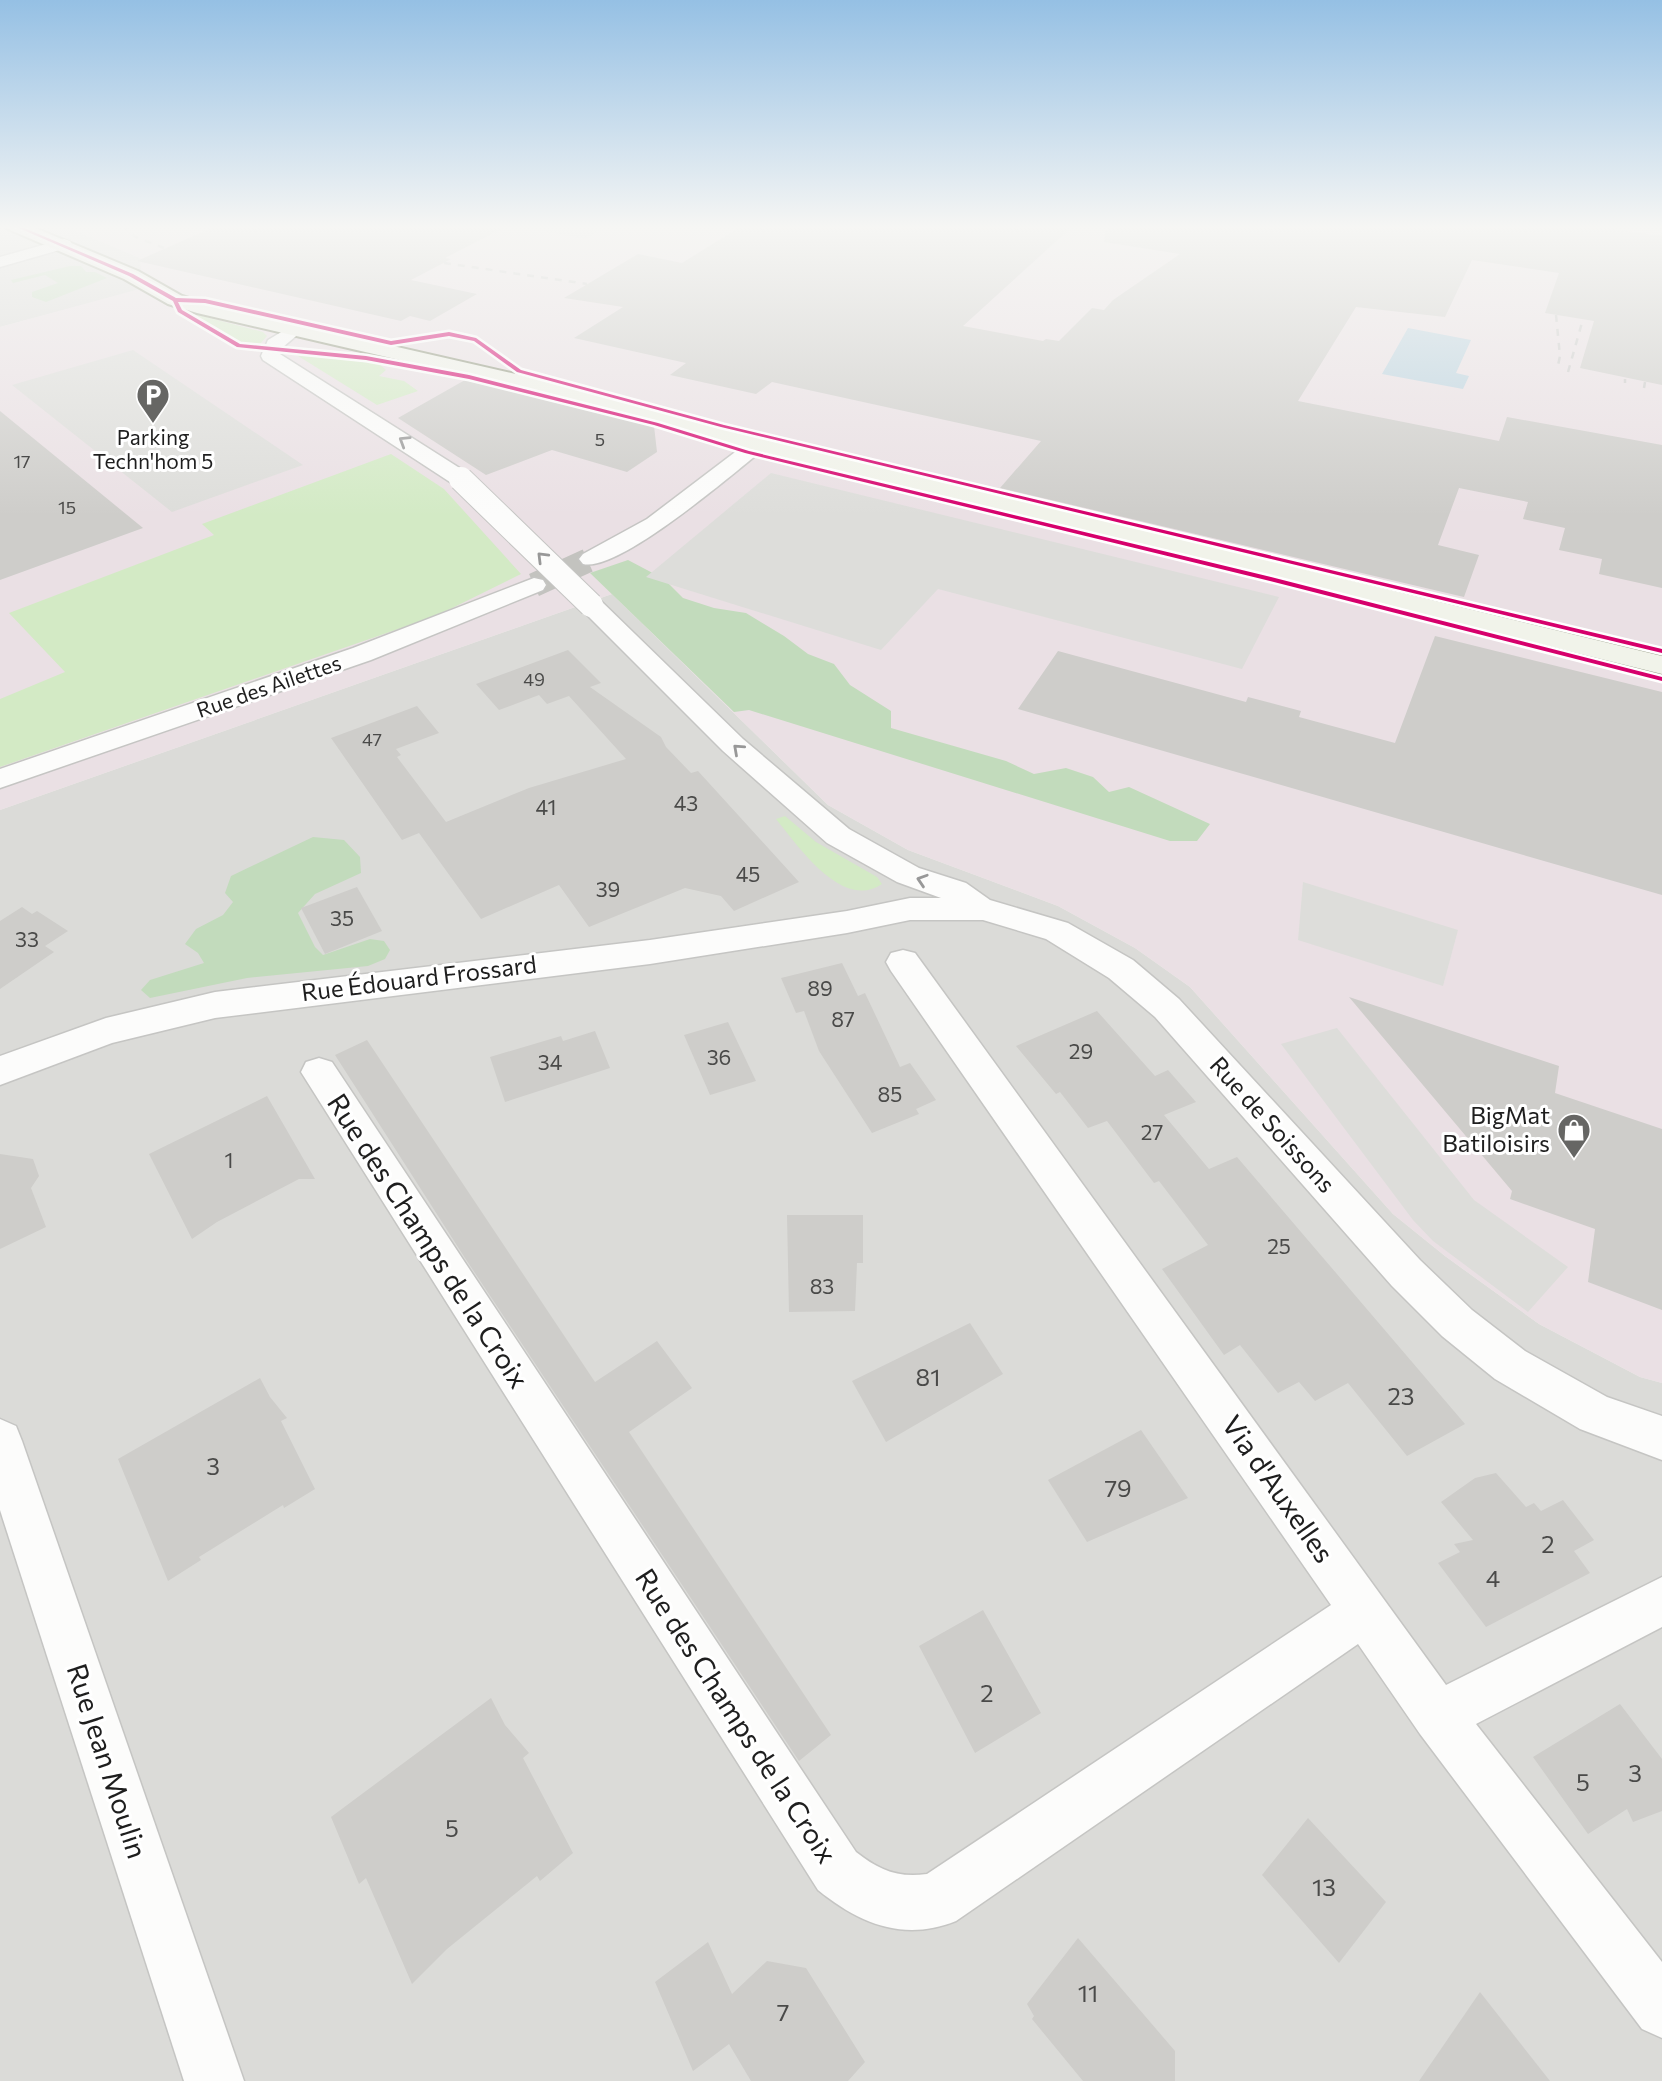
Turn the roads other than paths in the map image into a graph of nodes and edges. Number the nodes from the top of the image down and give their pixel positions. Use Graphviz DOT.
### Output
graph roads {
  1 [pos="259,322"];
  2 [pos="293,331"];
  3 [pos="758,444"];
  4 [pos="591,559"];
  5 [pos="534,585"];
  6 [pos="1662,664"];
  7 [pos="0,779"];
  8 [pos="983,909"];
  9 [pos="847,922"];
  10 [pos="903,962"];
  11 [pos="0,1071"];
  12 [pos="319,1072"];
  13 [pos="1662,1437"];
  14 [pos="0,1441"];
  15 [pos="1662,1601"];
  16 [pos="1363,1612"];
  17 [pos="1438,1716"];
  18 [pos="1662,2009"];
  19 [pos="214,2081"];
  1 -- 2 [label="street"];
  2 -- 3 [label="street"];
  8 -- 2 [label="street, one-way, bridge"];
  3 -- 4 [label="street"];
  3 -- 6 [label="street"];
  5 -- 7 [label="street, Rue des Ailettes"];
  8 -- 9 [label="street, Rue de Soissons"];
  8 -- 13 [label="street, Rue de Soissons"];
  9 -- 11 [label="street, Rue Édouard Frossard"];
  10 -- 16 [label="street, Via d'Auxelles"];
  12 -- 16 [label="street, Rue des Champs de la Croix"];
  14 -- 19 [label="street, Rue Jean Moulin"];
  15 -- 17 [label="street"];
  16 -- 17 [label="street, Via d'Auxelles"];
  17 -- 18 [label="street, Via d'Auxelles"];
}
